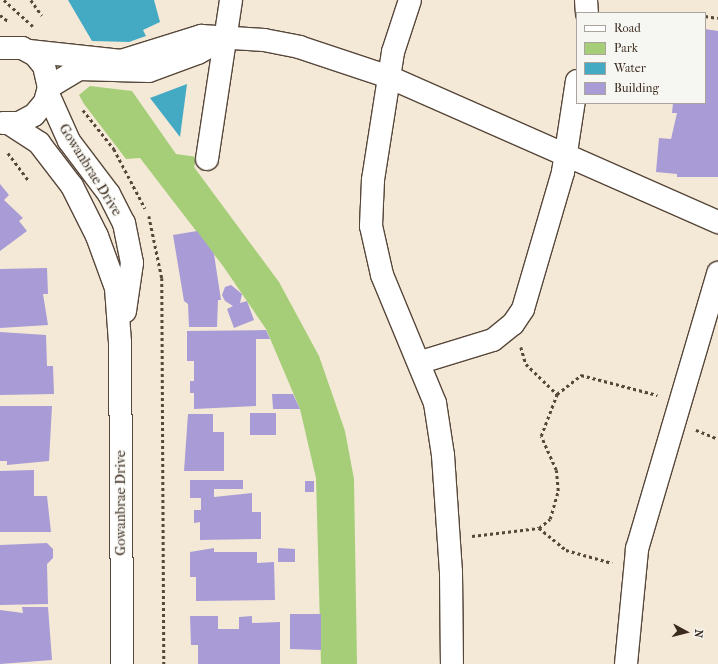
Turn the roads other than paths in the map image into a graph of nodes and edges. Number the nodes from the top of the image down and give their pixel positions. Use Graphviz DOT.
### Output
graph roads {
  1 [pos="231,0"];
  2 [pos="410,0"];
  3 [pos="586,0"];
  4 [pos="587,12"];
  5 [pos="227,38"];
  6 [pos="0,48"];
  7 [pos="29,51"];
  8 [pos="389,77"];
  9 [pos="576,88"];
  10 [pos="48,90"];
  11 [pos="5,123"];
  12 [pos="566,153"];
  13 [pos="207,159"];
  14 [pos="718,222"];
  15 [pos="718,273"];
  16 [pos="120,342"];
  17 [pos="421,362"];
  18 [pos="122,664"];
  19 [pos="452,664"];
  20 [pos="626,664"];
  1 -- 5 [label="street"];
  2 -- 8 [label="street"];
  3 -- 4 [label="street"];
  5 -- 7 [label="street"];
  5 -- 8 [label="street"];
  5 -- 10 [label="street"];
  5 -- 13 [label="street"];
  6 -- 7 [label="street"];
  7 -- 10 [label="street, Gowanbrae Drive"];
  8 -- 12 [label="street"];
  8 -- 17 [label="street"];
  9 -- 12 [label="street"];
  10 -- 11 [label="street"];
  10 -- 16 [label="street, Gowanbrae Drive"];
  11 -- 16 [label="street, Gowanbrae Drive"];
  12 -- 14 [label="street"];
  12 -- 17 [label="street"];
  15 -- 20 [label="street"];
  16 -- 18 [label="street, Gowanbrae Drive"];
  17 -- 19 [label="street"];
}
